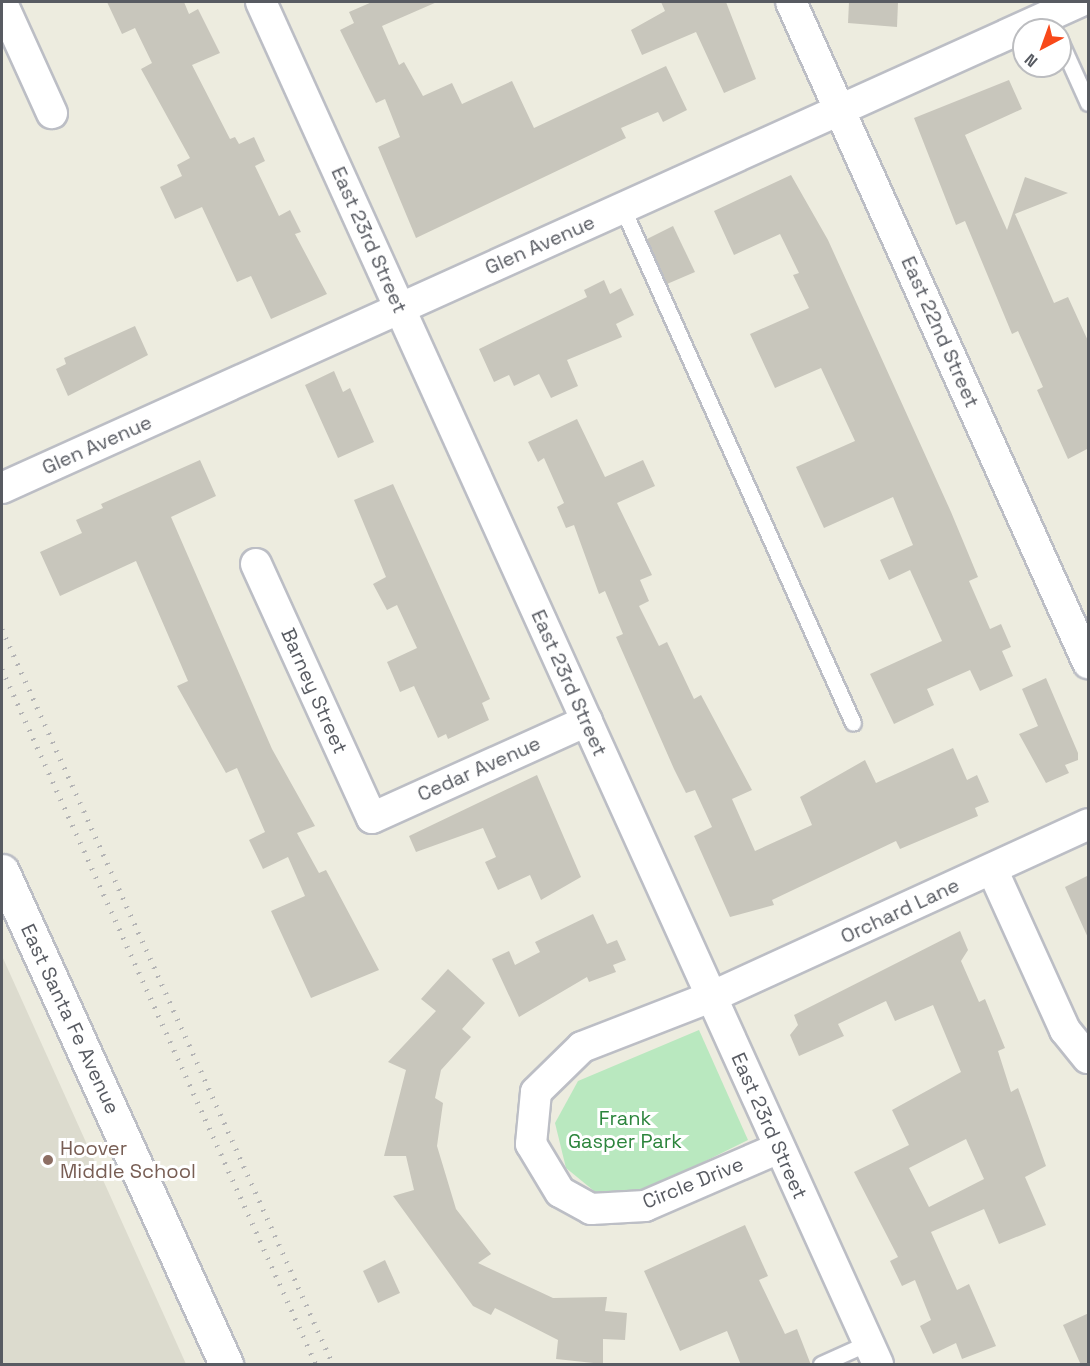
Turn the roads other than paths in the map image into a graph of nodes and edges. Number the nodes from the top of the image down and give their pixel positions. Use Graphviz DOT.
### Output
graph roads {
  1 [pos="261,2"];
  2 [pos="791,2"];
  3 [pos="1079,2"];
  4 [pos="2,3"];
  5 [pos="1064,18"];
  6 [pos="1012,45"];
  7 [pos="1072,68"];
  8 [pos="1089,104"];
  9 [pos="840,109"];
  10 [pos="52,113"];
  11 [pos="622,207"];
  12 [pos="399,308"];
  13 [pos="2,488"];
  14 [pos="256,564"];
  15 [pos="1089,663"];
  16 [pos="586,721"];
  17 [pos="853,723"];
  18 [pos="372,818"];
  19 [pos="1089,824"];
  20 [pos="992,868"];
  21 [pos="2,871"];
  22 [pos="711,997"];
  23 [pos="1089,1058"];
  24 [pos="779,1148"];
  25 [pos="873,1354"];
  26 [pos="226,1365"];
  27 [pos="821,1365"];
  1 -- 12 [label="street, East 23rd Street"];
  2 -- 9 [label="street, East 22nd Street"];
  3 -- 5 [label="street, Glen Avenue"];
  4 -- 10 [label="street"];
  6 -- 9 [label="street, Glen Avenue"];
  7 -- 8 [label="lane"];
  9 -- 11 [label="street, Glen Avenue"];
  9 -- 15 [label="street, East 22nd Street"];
  11 -- 12 [label="street, Glen Avenue"];
  11 -- 17 [label="lane"];
  12 -- 13 [label="street, Glen Avenue"];
  12 -- 16 [label="street, East 23rd Street"];
  14 -- 18 [label="street, Barney Street"];
  16 -- 18 [label="street, Cedar Avenue"];
  16 -- 22 [label="street, East 23rd Street"];
  19 -- 20 [label="street, Orchard Lane"];
  20 -- 22 [label="street, Orchard Lane"];
  20 -- 23 [label="street"];
  21 -- 26 [label="street, East Santa Fe Avenue"];
  22 -- 24 [label="street, East 23rd Street"];
  22 -- 24 [label="street, Circle Drive"];
  24 -- 25 [label="street, East 23rd Street"];
  25 -- 27 [label="lane"];
}
